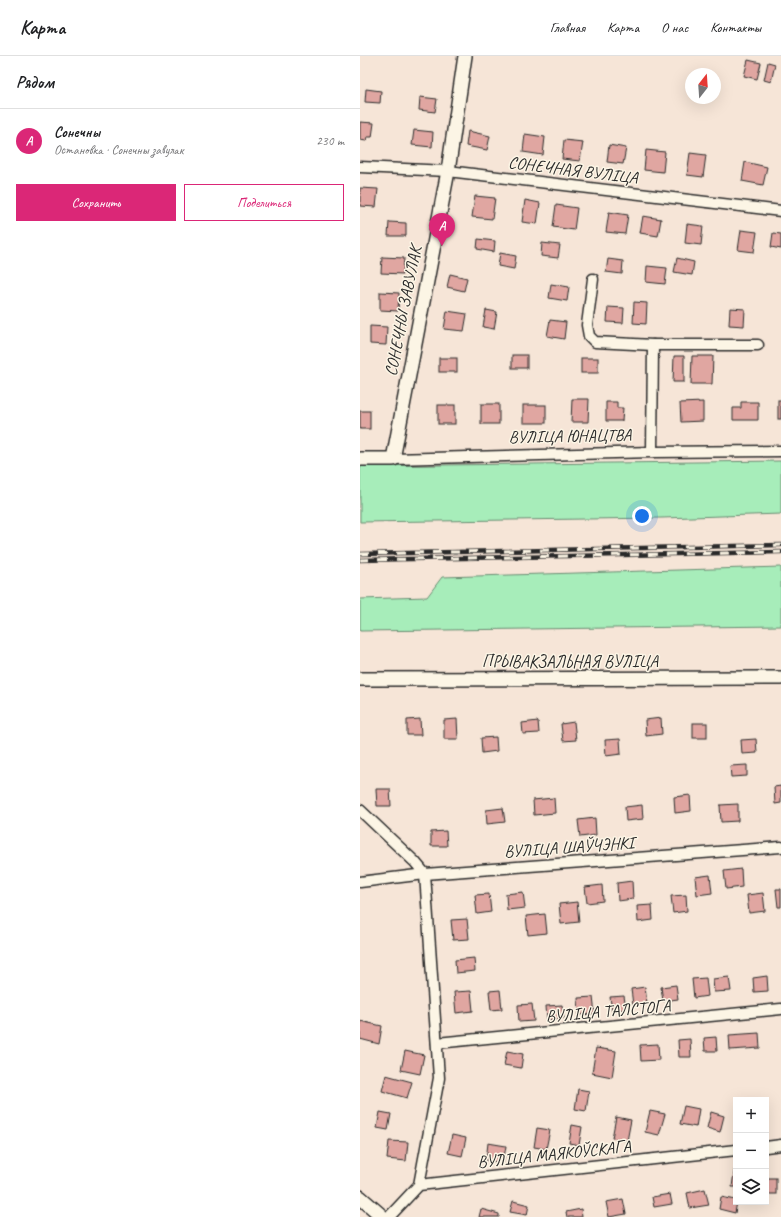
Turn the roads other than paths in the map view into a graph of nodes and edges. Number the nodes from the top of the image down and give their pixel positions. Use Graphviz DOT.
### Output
graph roads {
  1 [pos="465,56"];
  2 [pos="360,167"];
  3 [pos="448,171"];
  4 [pos="781,210"];
  5 [pos="593,278"];
  6 [pos="653,345"];
  7 [pos="758,346"];
  8 [pos="781,451"];
  9 [pos="652,452"];
  10 [pos="360,459"];
  11 [pos="394,459"];
  12 [pos="781,678"];
  13 [pos="360,679"];
  14 [pos="360,810"];
  15 [pos="781,847"];
  16 [pos="424,874"];
  17 [pos="360,882"];
  18 [pos="781,1009"];
  19 [pos="438,1043"];
  20 [pos="781,1145"];
  21 [pos="769,1147"];
  22 [pos="733,1150"];
  23 [pos="419,1185"];
  24 [pos="360,1198"];
  25 [pos="382,1217"];
  26 [pos="389,1217"];
  1 -- 3 [label="street, СОНЕЧНЫ ЗАВУЛАК"];
  2 -- 3 [label="street, СОНЕЧНАЯ ВУЛІЦА"];
  3 -- 4 [label="street, СОНЕЧНАЯ ВУЛІЦА"];
  3 -- 11 [label="street, СОНЕЧНЫ ЗАВУЛАК"];
  5 -- 6 [label="street"];
  6 -- 7 [label="street"];
  6 -- 9 [label="street"];
  8 -- 9 [label="street, ВУЛІЦА ЮНАЦТВА"];
  9 -- 11 [label="street, ВУЛІЦА ЮНАЦТВА"];
  10 -- 11 [label="street, ВУЛІЦА ЮНАЦТВА"];
  12 -- 13 [label="street, ПРЫВАКЗАЛЬНАЯ ВУЛІЦА"];
  14 -- 16 [label="street"];
  15 -- 16 [label="street, ВУЛІЦА ШАЎЧЭНКІ"];
  16 -- 17 [label="street, ВУЛІЦА ШАЎЧЭНКІ"];
  16 -- 19 [label="street"];
  18 -- 19 [label="street, ВУЛІЦА ТАЛСТОГА"];
  19 -- 23 [label="street"];
  20 -- 21 [label="street"];
  22 -- 23 [label="street, ВУЛІЦА МАЯКОЎСКАГА"];
  23 -- 26 [label="street"];
  24 -- 25 [label="street"];
}
